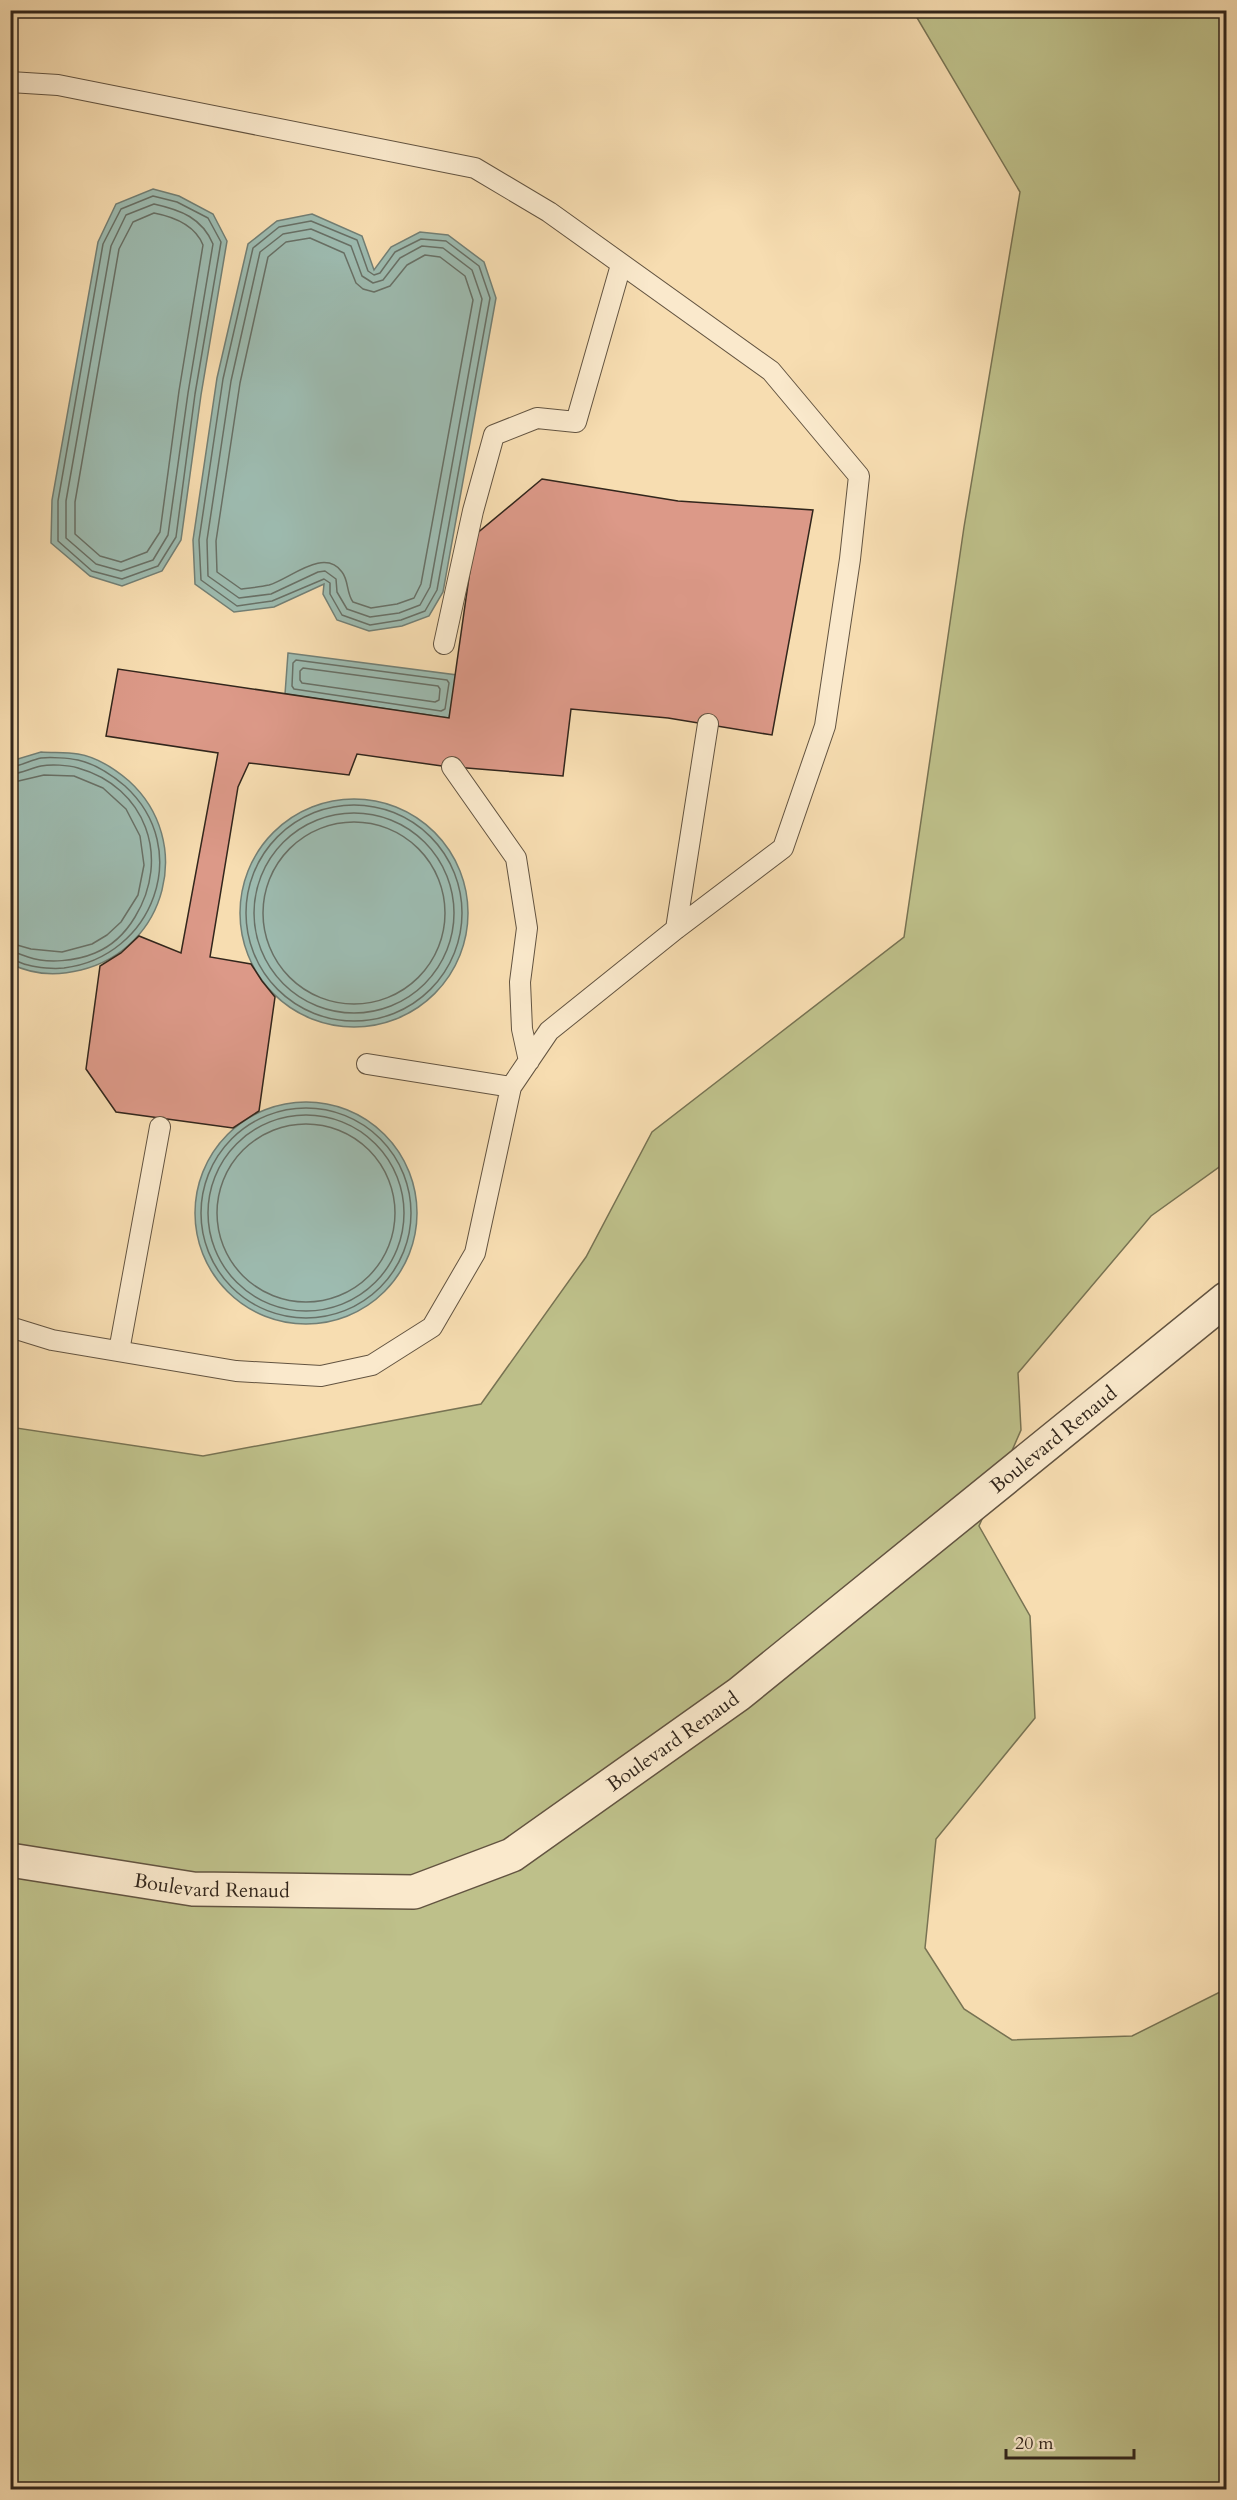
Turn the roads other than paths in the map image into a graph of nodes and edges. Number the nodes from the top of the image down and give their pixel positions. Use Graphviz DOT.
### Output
graph roads {
  1 [pos="10,82"];
  2 [pos="621,265"];
  3 [pos="444,644"];
  4 [pos="708,724"];
  5 [pos="452,767"];
  6 [pos="676,929"];
  7 [pos="529,1061"];
  8 [pos="367,1064"];
  9 [pos="512,1087"];
  10 [pos="160,1127"];
  11 [pos="1227,1299"];
  12 [pos="10,1327"];
  13 [pos="118,1351"];
  14 [pos="10,1860"];
  1 -- 2 [label="lane"];
  2 -- 3 [label="lane"];
  2 -- 6 [label="lane"];
  4 -- 6 [label="lane"];
  5 -- 7 [label="lane"];
  6 -- 7 [label="lane"];
  7 -- 9 [label="lane"];
  8 -- 9 [label="lane"];
  9 -- 13 [label="lane"];
  10 -- 13 [label="lane"];
  11 -- 14 [label="street, Boulevard Renaud"];
  12 -- 13 [label="lane"];
}
